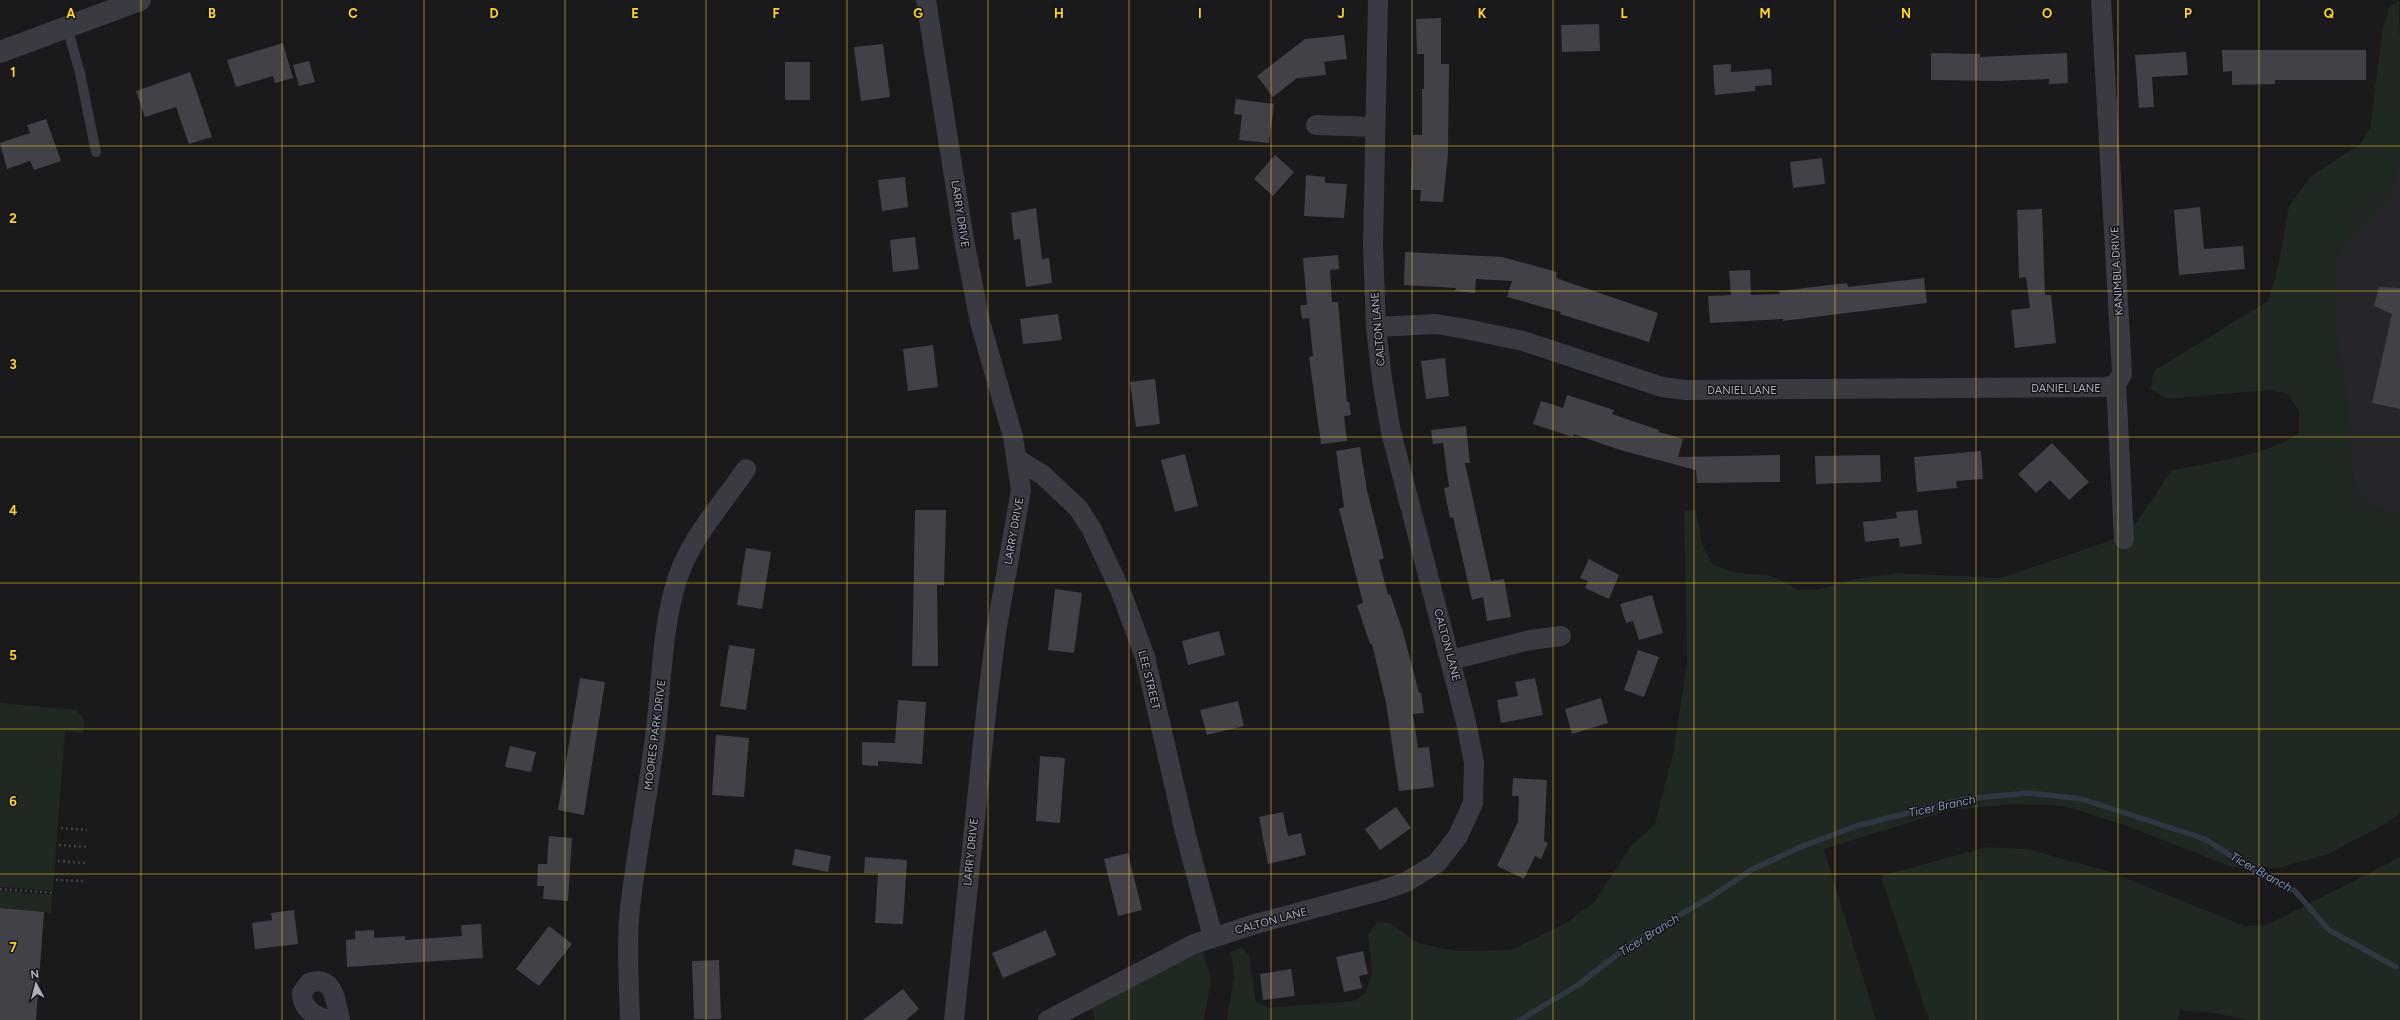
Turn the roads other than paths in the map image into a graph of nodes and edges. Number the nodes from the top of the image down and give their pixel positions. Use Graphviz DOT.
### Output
graph roads {
  1 [pos="140,0"];
  2 [pos="926,0"];
  3 [pos="1378,0"];
  4 [pos="2101,0"];
  5 [pos="67,27"];
  6 [pos="0,52"];
  7 [pos="1316,125"];
  8 [pos="1375,127"];
  9 [pos="96,152"];
  10 [pos="1376,327"];
  11 [pos="2116,384"];
  12 [pos="1017,459"];
  13 [pos="746,469"];
  14 [pos="2124,539"];
  15 [pos="1561,636"];
  16 [pos="1451,660"];
  17 [pos="1213,937"];
  18 [pos="328,1020"];
  19 [pos="340,1020"];
  20 [pos="630,1020"];
  21 [pos="954,1020"];
  22 [pos="1048,1020"];
  1 -- 5 [label="street"];
  2 -- 12 [label="street, LARRY DRIVE"];
  3 -- 8 [label="street, CALTON LANE"];
  4 -- 11 [label="street, KANIMBLA DRIVE"];
  5 -- 6 [label="street"];
  5 -- 9 [label="lane"];
  7 -- 8 [label="street"];
  8 -- 10 [label="street, CALTON LANE"];
  10 -- 11 [label="street, DANIEL LANE"];
  10 -- 16 [label="street, CALTON LANE"];
  11 -- 14 [label="street, KANIMBLA DRIVE"];
  12 -- 17 [label="street, LEE STREET"];
  12 -- 21 [label="street, LARRY DRIVE"];
  13 -- 20 [label="street, MOORES PARK DRIVE"];
  15 -- 16 [label="street"];
  16 -- 17 [label="street, CALTON LANE"];
  17 -- 22 [label="street, CALTON LANE"];
  18 -- 19 [label="street"];
}
